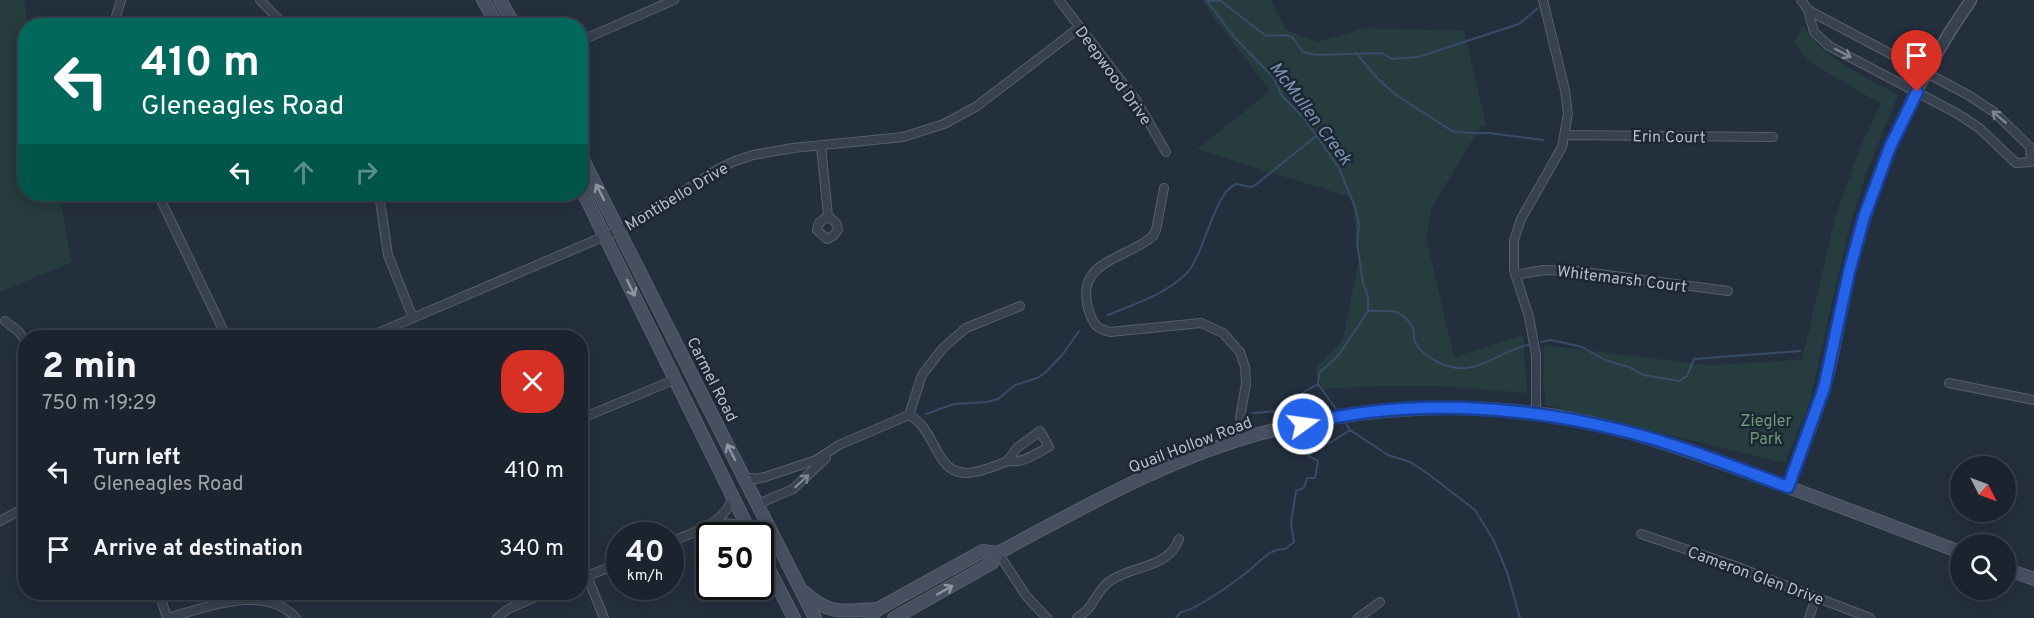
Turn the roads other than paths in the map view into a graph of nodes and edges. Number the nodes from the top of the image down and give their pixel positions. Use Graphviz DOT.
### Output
graph roads {
  1 [pos="121,0"];
  2 [pos="260,0"];
  3 [pos="483,0"];
  4 [pos="500,0"];
  5 [pos="674,0"];
  6 [pos="1059,0"];
  7 [pos="1543,0"];
  8 [pos="1801,0"];
  9 [pos="1971,0"];
  10 [pos="1808,10"];
  11 [pos="115,18"];
  12 [pos="277,18"];
  13 [pos="493,18"];
  14 [pos="510,18"];
  15 [pos="1080,27"];
  16 [pos="588,38"];
  17 [pos="1927,74"];
  18 [pos="1917,92"];
  19 [pos="1566,135"];
  20 [pos="1773,137"];
  21 [pos="821,146"];
  22 [pos="1166,152"];
  23 [pos="2033,164"];
  24 [pos="588,170"];
  25 [pos="1164,188"];
  26 [pos="161,201"];
  27 [pos="380,201"];
  28 [pos="588,201"];
  29 [pos="828,216"];
  30 [pos="619,230"];
  31 [pos="606,236"];
  32 [pos="1515,275"];
  33 [pos="1728,291"];
  34 [pos="1020,306"];
  35 [pos="413,318"];
  36 [pos="5,321"];
  37 [pos="222,330"];
  38 [pos="385,330"];
  39 [pos="18,331"];
  40 [pos="676,379"];
  41 [pos="1949,383"];
  42 [pos="2034,400"];
  43 [pos="1536,413"];
  44 [pos="909,415"];
  45 [pos="588,416"];
  46 [pos="1245,439"];
  47 [pos="839,445"];
  48 [pos="1008,460"];
  49 [pos="744,477"];
  50 [pos="1788,487"];
  51 [pos="733,497"];
  52 [pos="758,504"];
  53 [pos="18,511"];
  54 [pos="0,521"];
  55 [pos="714,522"];
  56 [pos="745,522"];
  57 [pos="1641,534"];
  58 [pos="1179,539"];
  59 [pos="1950,548"];
  60 [pos="998,553"];
  61 [pos="606,569"];
  62 [pos="2016,572"];
  63 [pos="588,576"];
  64 [pos="774,579"];
  65 [pos="2034,579"];
  66 [pos="588,586"];
  67 [pos="801,589"];
  68 [pos="1816,597"];
  69 [pos="161,600"];
  70 [pos="276,600"];
  71 [pos="529,600"];
  72 [pos="1380,602"];
  73 [pos="275,603"];
  74 [pos="874,613"];
  75 [pos="1087,614"];
  76 [pos="167,618"];
  77 [pos="296,618"];
  78 [pos="497,618"];
  79 [pos="604,618"];
  80 [pos="794,618"];
  81 [pos="815,618"];
  82 [pos="894,618"];
  83 [pos="1047,618"];
  84 [pos="1077,618"];
  85 [pos="1358,618"];
  86 [pos="1809,618"];
  87 [pos="1870,618"];
  1 -- 11 [label="street"];
  2 -- 12 [label="street"];
  3 -- 13 [label="main road"];
  4 -- 14 [label="main road"];
  5 -- 16 [label="street"];
  6 -- 15 [label="street, Deepwood Drive"];
  7 -- 19 [label="street"];
  8 -- 10 [label="street"];
  9 -- 17 [label="street"];
  10 -- 17 [label="street"];
  10 -- 18 [label="street, one-way"];
  15 -- 21 [label="street, Montibello Drive"];
  15 -- 22 [label="street, Deepwood Drive"];
  17 -- 18 [label="street"];
  23 -- 17 [label="street, one-way"];
  18 -- 23 [label="street"];
  18 -- 50 [label="street"];
  19 -- 20 [label="street, Erin Court"];
  19 -- 32 [label="street"];
  21 -- 29 [label="street"];
  21 -- 30 [label="street, Montibello Drive"];
  30 -- 24 [label="main road, Carmel Road, one-way"];
  25 -- 46 [label="street"];
  26 -- 37 [label="street"];
  27 -- 35 [label="street"];
  28 -- 31 [label="main road, Carmel Road"];
  30 -- 31 [label="street, Montibello Drive"];
  49 -- 30 [label="main road, Carmel Road, one-way"];
  31 -- 35 [label="street, Montibello Drive"];
  31 -- 40 [label="main road, Carmel Road, one-way"];
  32 -- 33 [label="street, Whitemarsh Court"];
  32 -- 43 [label="street"];
  34 -- 44 [label="street"];
  35 -- 38 [label="street, Montibello Drive"];
  36 -- 39 [label="street"];
  40 -- 45 [label="street"];
  40 -- 51 [label="main road, Carmel Road"];
  41 -- 42 [label="street"];
  43 -- 46 [label="main road, Quail Hollow Road"];
  43 -- 50 [label="main road, Quail Hollow Road"];
  44 -- 47 [label="street"];
  44 -- 48 [label="street"];
  46 -- 60 [label="main road, Quail Hollow Road"];
  47 -- 49 [label="street"];
  52 -- 47 [label="street, one-way"];
  48 -- 48 [label="street"];
  49 -- 52 [label="main road, Carmel Road"];
  50 -- 59 [label="main road, Quail Hollow Road"];
  51 -- 52 [label="main road"];
  51 -- 55 [label="street"];
  51 -- 56 [label="main road, Carmel Road"];
  52 -- 67 [label="main road, Carmel Road"];
  53 -- 54 [label="street"];
  57 -- 68 [label="street, Cameron Glen Drive"];
  58 -- 75 [label="street"];
  60 -- 74 [label="main road, Quail Hollow Road"];
  82 -- 60 [label="main road, Quail Hollow Road, one-way"];
  60 -- 83 [label="street"];
  61 -- 63 [label="street"];
  62 -- 65 [label="main road"];
  64 -- 80 [label="main road"];
  66 -- 79 [label="street"];
  67 -- 74 [label="main road"];
  67 -- 81 [label="main road, Carmel Road"];
  68 -- 86 [label="street"];
  68 -- 87 [label="street, Cameron Glen Drive"];
  69 -- 76 [label="street"];
  70 -- 73 [label="street"];
  71 -- 78 [label="street"];
  72 -- 85 [label="street"];
  73 -- 76 [label="street"];
  73 -- 77 [label="street"];
  75 -- 84 [label="street"];
}
